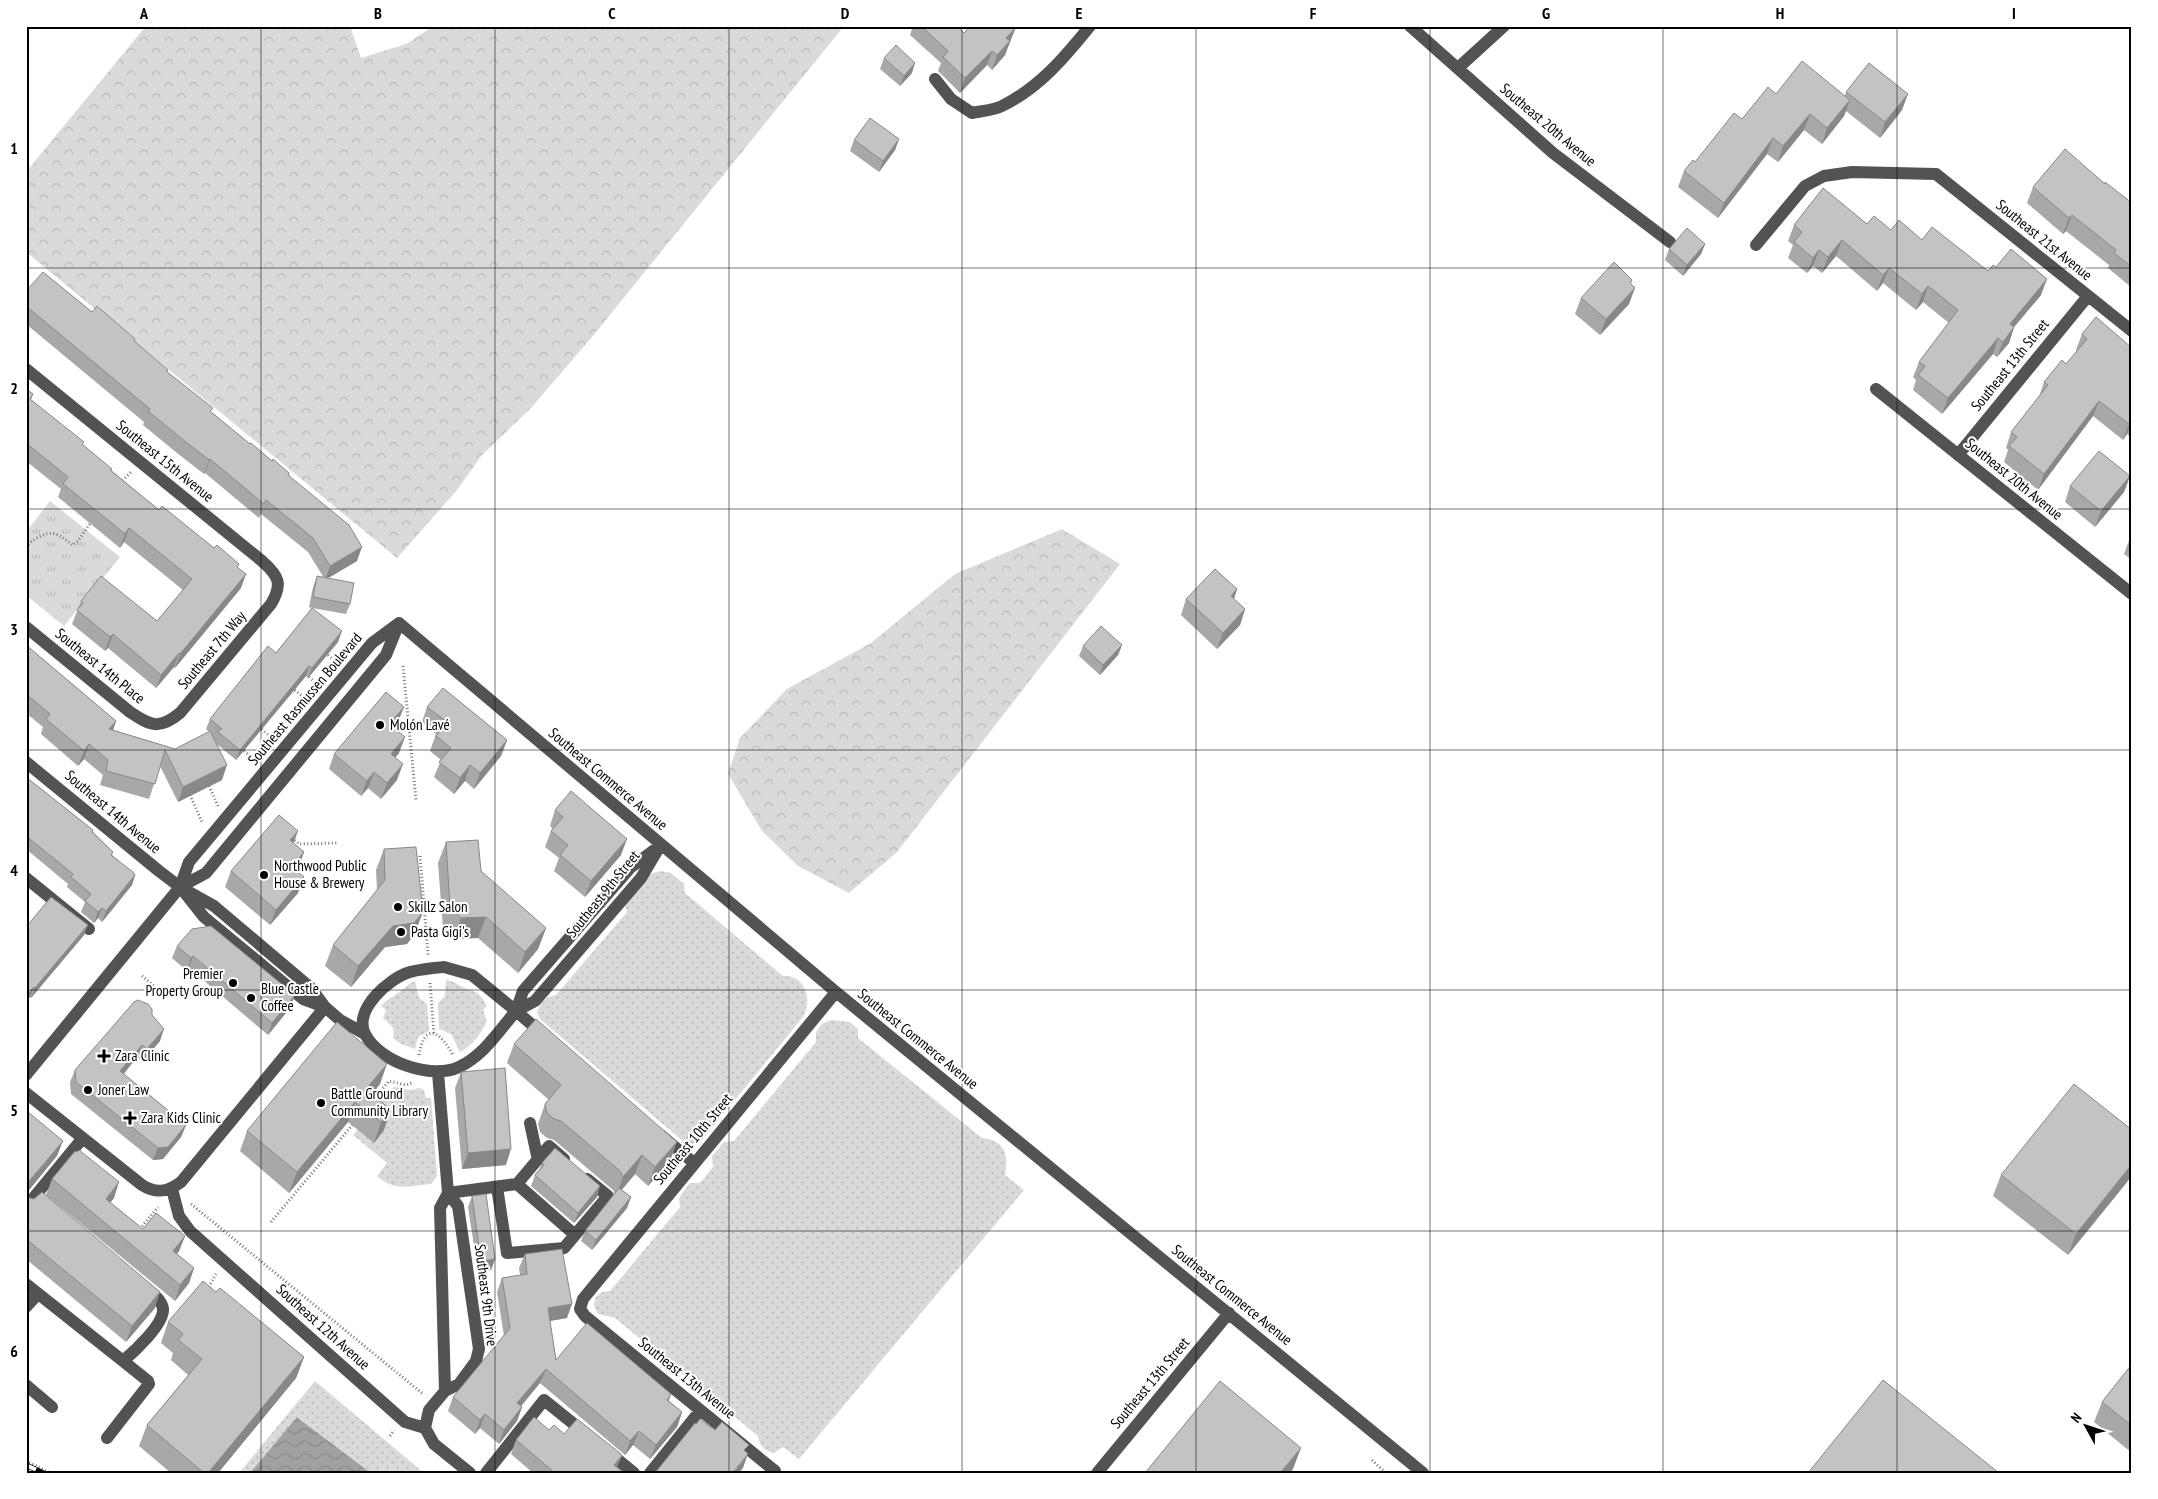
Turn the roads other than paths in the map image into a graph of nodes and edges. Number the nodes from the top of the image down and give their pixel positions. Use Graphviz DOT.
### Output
graph roads {
  1 [pos="1090,26"];
  2 [pos="1410,26"];
  3 [pos="1504,26"];
  4 [pos="1458,68"];
  5 [pos="936,79"];
  6 [pos="1670,242"];
  7 [pos="1756,245"];
  8 [pos="2088,296"];
  9 [pos="2132,331"];
  10 [pos="26,369"];
  11 [pos="1876,389"];
  12 [pos="1958,455"];
  13 [pos="279,584"];
  14 [pos="2132,594"];
  15 [pos="399,622"];
  16 [pos="26,627"];
  17 [pos="156,725"];
  18 [pos="26,762"];
  19 [pos="661,845"];
  20 [pos="28,883"];
  21 [pos="180,887"];
  22 [pos="88,929"];
  23 [pos="836,992"];
  24 [pos="325,1007"];
  25 [pos="516,1011"];
  26 [pos="365,1034"];
  27 [pos="553,1043"];
  28 [pos="438,1073"];
  29 [pos="26,1076"];
  30 [pos="26,1093"];
  31 [pos="530,1123"];
  32 [pos="650,1125"];
  33 [pos="82,1139"];
  34 [pos="538,1160"];
  35 [pos="694,1163"];
  36 [pos="517,1184"];
  37 [pos="497,1187"];
  38 [pos="172,1189"];
  39 [pos="448,1193"];
  40 [pos="26,1207"];
  41 [pos="575,1235"];
  42 [pos="134,1278"];
  43 [pos="26,1284"];
  44 [pos="38,1294"];
  45 [pos="26,1308"];
  46 [pos="580,1309"];
  47 [pos="1229,1314"];
  48 [pos="123,1361"];
  49 [pos="26,1385"];
  50 [pos="445,1391"];
  51 [pos="52,1407"];
  52 [pos="700,1410"];
  53 [pos="425,1428"];
  54 [pos="107,1438"];
  55 [pos="774,1472"];
  56 [pos="470,1473"];
  57 [pos="486,1473"];
  58 [pos="634,1473"];
  59 [pos="650,1473"];
  60 [pos="1097,1473"];
  61 [pos="1423,1473"];
  1 -- 5 [label="street"];
  2 -- 4 [label="street, Southeast 20th Avenue"];
  3 -- 4 [label="street"];
  4 -- 6 [label="street, Southeast 20th Avenue"];
  7 -- 8 [label="street, Southeast 21st Avenue"];
  8 -- 9 [label="street, Southeast 21st Avenue"];
  8 -- 12 [label="street, Southeast 13th Street"];
  10 -- 13 [label="street, Southeast 15th Avenue"];
  11 -- 12 [label="street, Southeast 20th Avenue"];
  12 -- 14 [label="street, Southeast 20th Avenue"];
  13 -- 17 [label="street, Southeast 7th Way"];
  15 -- 19 [label="street, Southeast Commerce Avenue"];
  15 -- 21 [label="street, Southeast Rasmussen Boulevard"];
  15 -- 21 [label="street, Southeast Rasmussen Boulevard"];
  16 -- 17 [label="street, Southeast 14th Place"];
  18 -- 21 [label="street, Southeast 14th Avenue"];
  19 -- 23 [label="street, Southeast Commerce Avenue"];
  19 -- 25 [label="street, Southeast 9th Street"];
  20 -- 22 [label="street"];
  21 -- 24 [label="street, Southeast 14th Avenue"];
  21 -- 29 [label="street, Southeast Rasmussen Boulevard"];
  23 -- 35 [label="street, Southeast 10th Street"];
  23 -- 47 [label="street, Southeast Commerce Avenue"];
  24 -- 26 [label="street, Southeast 14th Avenue"];
  24 -- 38 [label="street"];
  25 -- 26 [label="street"];
  25 -- 27 [label="street"];
  25 -- 28 [label="street"];
  26 -- 28 [label="street"];
  28 -- 39 [label="street, Southeast 9th Drive"];
  30 -- 33 [label="street"];
  31 -- 34 [label="street"];
  32 -- 35 [label="street"];
  33 -- 38 [label="street"];
  33 -- 40 [label="street"];
  34 -- 36 [label="street"];
  34 -- 41 [label="street"];
  35 -- 46 [label="street, Southeast 10th Street"];
  36 -- 37 [label="street"];
  36 -- 41 [label="street"];
  37 -- 39 [label="street"];
  37 -- 41 [label="street"];
  38 -- 53 [label="street, Southeast 12th Avenue"];
  39 -- 50 [label="street, Southeast 9th Drive"];
  39 -- 50 [label="street, Southeast 9th Drive"];
  42 -- 48 [label="street"];
  43 -- 44 [label="street"];
  44 -- 45 [label="street"];
  44 -- 48 [label="street"];
  46 -- 52 [label="street, Southeast 13th Avenue"];
  47 -- 60 [label="street, Southeast 13th Street"];
  47 -- 61 [label="street, Southeast Commerce Avenue"];
  48 -- 54 [label="street"];
  49 -- 51 [label="street"];
  50 -- 53 [label="street, Southeast 9th Drive"];
  52 -- 55 [label="street, Southeast 13th Avenue"];
  52 -- 59 [label="street"];
  53 -- 56 [label="street"];
  57 -- 58 [label="street"];
}
